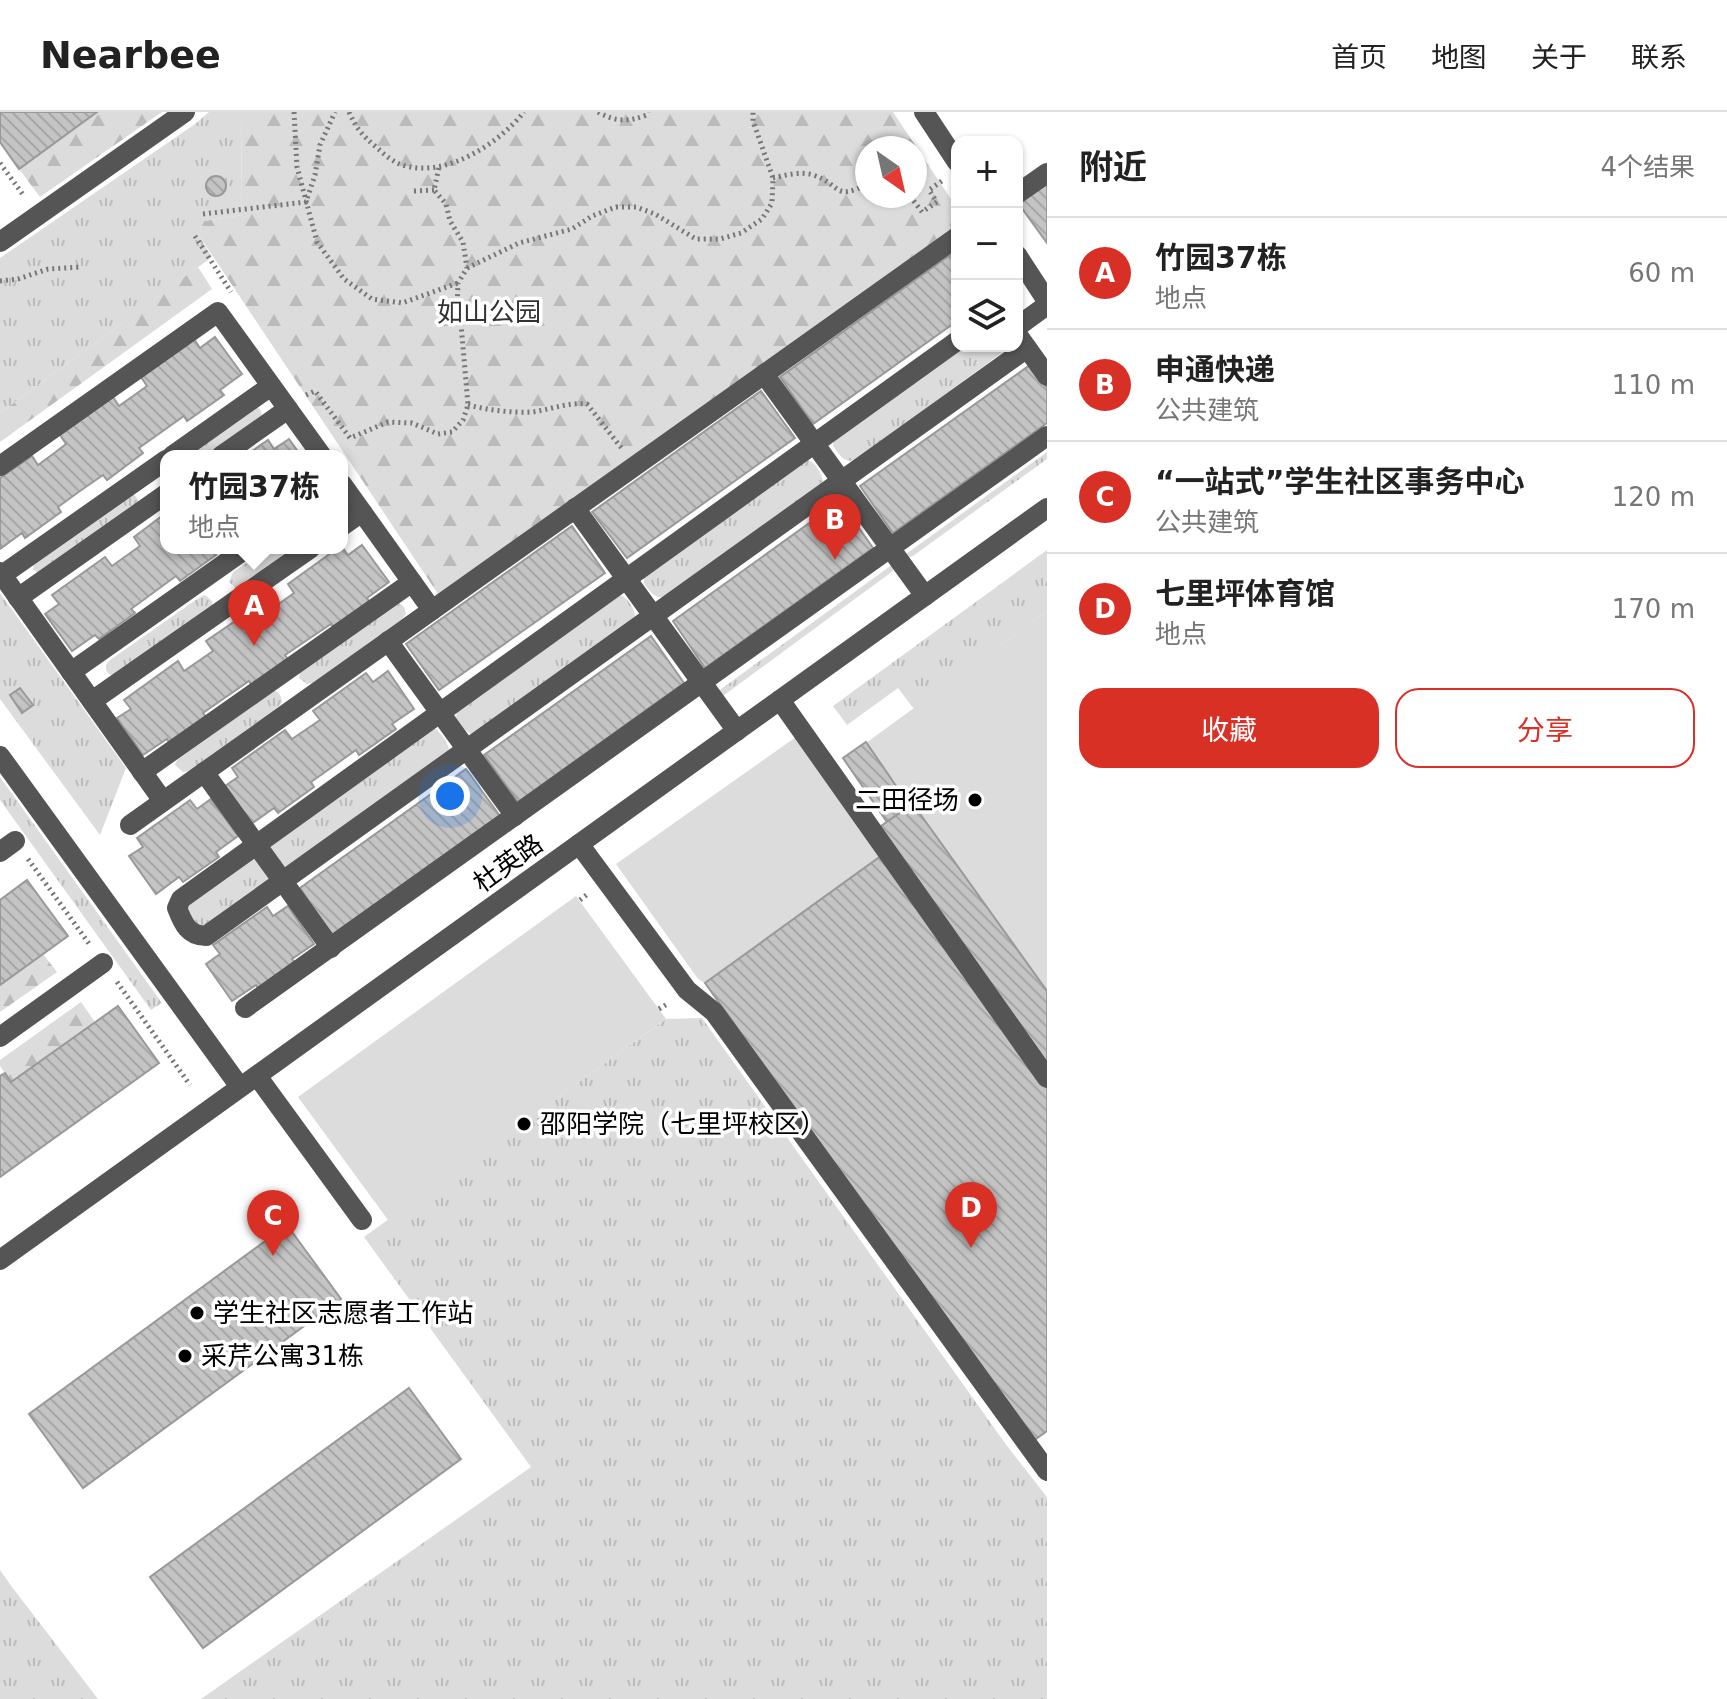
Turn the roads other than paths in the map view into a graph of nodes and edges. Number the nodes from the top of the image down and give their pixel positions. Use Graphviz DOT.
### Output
graph roads {
  1 [pos="185,112"];
  2 [pos="924,112"];
  3 [pos="951,153"];
  4 [pos="1047,173"];
  5 [pos="1023,190"];
  6 [pos="0,242"];
  7 [pos="951,245"];
  8 [pos="1023,263"];
  9 [pos="1044,292"];
  10 [pos="1023,319"];
  11 [pos="1023,342"];
  12 [pos="951,345"];
  13 [pos="1008,352"];
  14 [pos="764,374"];
  15 [pos="1047,376"];
  16 [pos="271,386"];
  17 [pos="288,409"];
  18 [pos="1047,436"];
  19 [pos="815,443"];
  20 [pos="180,450"];
  21 [pos="230,450"];
  22 [pos="318,450"];
  23 [pos="160,464"];
  24 [pos="0,466"];
  25 [pos="139,479"];
  26 [pos="842,481"];
  27 [pos="348,492"];
  28 [pos="160,497"];
  29 [pos="160,499"];
  30 [pos="575,508"];
  31 [pos="1047,508"];
  32 [pos="362,512"];
  33 [pos="348,522"];
  34 [pos="890,548"];
  35 [pos="239,554"];
  36 [pos="302,554"];
  37 [pos="1,574"];
  38 [pos="209,575"];
  39 [pos="626,579"];
  40 [pos="412,582"];
  41 [pos="925,596"];
  42 [pos="18,598"];
  43 [pos="230,605"];
  44 [pos="432,610"];
  45 [pos="653,616"];
  46 [pos="388,641"];
  47 [pos="71,672"];
  48 [pos="280,674"];
  49 [pos="702,683"];
  50 [pos="780,700"];
  51 [pos="92,701"];
  52 [pos="301,703"];
  53 [pos="440,713"];
  54 [pos="737,731"];
  55 [pos="467,749"];
  56 [pos="0,756"];
  57 [pos="142,772"];
  58 [pos="204,772"];
  59 [pos="163,801"];
  60 [pos="515,816"];
  61 [pos="130,825"];
  62 [pos="579,844"];
  63 [pos="256,845"];
  64 [pos="283,881"];
  65 [pos="331,948"];
  66 [pos="103,963"];
  67 [pos="245,1008"];
  68 [pos="0,1037"];
  69 [pos="1047,1078"];
  70 [pos="248,1081"];
  71 [pos="362,1220"];
  72 [pos="0,1260"];
  73 [pos="1047,1471"];
  1 -- 6 [label="street"];
  2 -- 3 [label="street"];
  4 -- 5 [label="street"];
  7 -- 14 [label="street"];
  8 -- 9 [label="street"];
  9 -- 10 [label="street"];
  11 -- 15 [label="street"];
  12 -- 19 [label="street"];
  13 -- 26 [label="street"];
  14 -- 19 [label="street"];
  14 -- 30 [label="street"];
  16 -- 17 [label="street"];
  16 -- 20 [label="street"];
  16 -- 24 [label="street"];
  17 -- 21 [label="street"];
  17 -- 22 [label="street"];
  18 -- 34 [label="street"];
  19 -- 26 [label="street"];
  19 -- 39 [label="street"];
  23 -- 25 [label="street"];
  25 -- 28 [label="street"];
  25 -- 37 [label="street"];
  26 -- 34 [label="street"];
  26 -- 45 [label="street"];
  27 -- 32 [label="street"];
  29 -- 42 [label="street"];
  30 -- 39 [label="street"];
  30 -- 44 [label="street"];
  31 -- 41 [label="street, 杜英路"];
  32 -- 33 [label="street"];
  32 -- 40 [label="street"];
  34 -- 41 [label="street"];
  34 -- 49 [label="street"];
  35 -- 38 [label="street"];
  36 -- 43 [label="street"];
  37 -- 42 [label="street"];
  38 -- 43 [label="street"];
  38 -- 47 [label="street"];
  39 -- 45 [label="street"];
  39 -- 53 [label="street"];
  40 -- 44 [label="street"];
  40 -- 48 [label="street"];
  41 -- 50 [label="street, 杜英路"];
  42 -- 47 [label="street"];
  43 -- 51 [label="street"];
  44 -- 46 [label="street"];
  45 -- 49 [label="street"];
  45 -- 55 [label="street"];
  46 -- 52 [label="street"];
  46 -- 53 [label="street"];
  47 -- 51 [label="street"];
  48 -- 52 [label="street"];
  48 -- 57 [label="street"];
  49 -- 54 [label="street"];
  49 -- 60 [label="street"];
  50 -- 54 [label="street, 杜英路"];
  50 -- 69 [label="street"];
  51 -- 57 [label="street"];
  52 -- 58 [label="street"];
  53 -- 55 [label="street"];
  53 -- 63 [label="street"];
  54 -- 62 [label="street, 杜英路"];
  55 -- 60 [label="street"];
  55 -- 64 [label="street"];
  56 -- 70 [label="street"];
  57 -- 59 [label="street"];
  58 -- 59 [label="street"];
  58 -- 63 [label="street"];
  59 -- 61 [label="street"];
  60 -- 65 [label="street"];
  62 -- 70 [label="street, 杜英路"];
  62 -- 73 [label="street"];
  63 -- 64 [label="street"];
  63 -- 64 [label="street"];
  64 -- 65 [label="street"];
  65 -- 67 [label="street"];
  66 -- 68 [label="street"];
  70 -- 71 [label="street"];
  70 -- 72 [label="street, 杜英路"];
}
